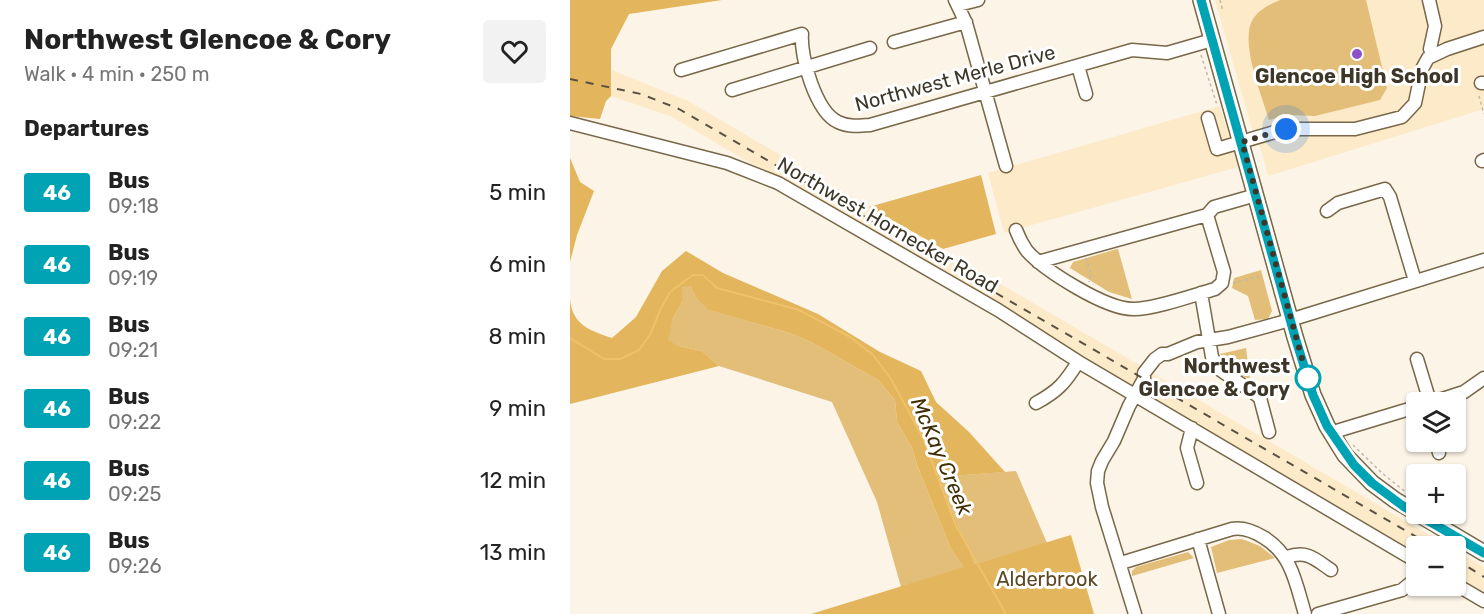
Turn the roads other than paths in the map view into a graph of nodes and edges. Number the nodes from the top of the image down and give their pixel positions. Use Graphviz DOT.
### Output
graph roads {
  1 [pos="978,0"];
  2 [pos="1201,0"];
  3 [pos="1429,0"];
  4 [pos="956,3"];
  5 [pos="966,22"];
  6 [pos="1484,37"];
  7 [pos="1212,40"];
  8 [pos="894,42"];
  9 [pos="870,48"];
  10 [pos="1430,49"];
  11 [pos="1078,66"];
  12 [pos="808,68"];
  13 [pos="681,70"];
  14 [pos="732,90"];
  15 [pos="986,92"];
  16 [pos="1086,94"];
  17 [pos="1208,118"];
  18 [pos="570,123"];
  19 [pos="1242,142"];
  20 [pos="1006,165"];
  21 [pos="1256,195"];
  22 [pos="1327,211"];
  23 [pos="1207,215"];
  24 [pos="1016,230"];
  25 [pos="1484,260"];
  26 [pos="1038,262"];
  27 [pos="1415,281"];
  28 [pos="1201,293"];
  29 [pos="1290,320"];
  30 [pos="1208,340"];
  31 [pos="1417,358"];
  32 [pos="1078,362"];
  33 [pos="1484,380"];
  34 [pos="1428,392"];
  35 [pos="1464,392"];
  36 [pos="1134,395"];
  37 [pos="1036,403"];
  38 [pos="1406,410"];
  39 [pos="1191,428"];
  40 [pos="1269,432"];
  41 [pos="1330,433"];
  42 [pos="1197,483"];
  43 [pos="1198,539"];
  44 [pos="1484,553"];
  45 [pos="1406,555"];
  46 [pos="1287,557"];
  47 [pos="1121,563"];
  48 [pos="1331,570"];
  49 [pos="1406,587"];
  50 [pos="1466,590"];
  51 [pos="1484,601"];
  52 [pos="1135,614"];
  53 [pos="1219,614"];
  54 [pos="1305,614"];
  55 [pos="1318,614"];
  1 -- 4 [label="street"];
  2 -- 7 [label="main road"];
  3 -- 10 [label="street"];
  4 -- 5 [label="street"];
  5 -- 8 [label="street"];
  5 -- 15 [label="street"];
  6 -- 19 [label="street"];
  7 -- 11 [label="street, Northwest Merle Drive"];
  7 -- 19 [label="main road"];
  9 -- 12 [label="street"];
  11 -- 15 [label="street, Northwest Merle Drive"];
  11 -- 16 [label="street, Northwest Merle Drive"];
  12 -- 13 [label="street"];
  12 -- 14 [label="street"];
  12 -- 15 [label="street, Northwest Merle Drive"];
  15 -- 20 [label="street"];
  17 -- 19 [label="street"];
  18 -- 32 [label="street, Northwest Hornecker Road"];
  19 -- 21 [label="main road"];
  21 -- 23 [label="street"];
  21 -- 29 [label="main road"];
  22 -- 27 [label="street"];
  23 -- 26 [label="street"];
  23 -- 28 [label="street"];
  24 -- 26 [label="street"];
  25 -- 27 [label="street"];
  26 -- 28 [label="street"];
  27 -- 29 [label="street"];
  28 -- 30 [label="street"];
  29 -- 30 [label="street"];
  29 -- 41 [label="main road"];
  30 -- 36 [label="street"];
  30 -- 40 [label="street"];
  31 -- 34 [label="street"];
  32 -- 36 [label="street, Northwest Hornecker Road"];
  32 -- 37 [label="street"];
  33 -- 35 [label="street"];
  36 -- 39 [label="street, Northwest Hornecker Road"];
  36 -- 47 [label="street"];
  38 -- 41 [label="street"];
  39 -- 42 [label="street"];
  39 -- 45 [label="street, Northwest Hornecker Road"];
  41 -- 44 [label="main road"];
  43 -- 46 [label="street"];
  43 -- 47 [label="street"];
  43 -- 53 [label="street"];
  46 -- 48 [label="street"];
  46 -- 54 [label="street"];
  47 -- 52 [label="street"];
  49 -- 55 [label="street"];
  50 -- 51 [label="street"];
}
